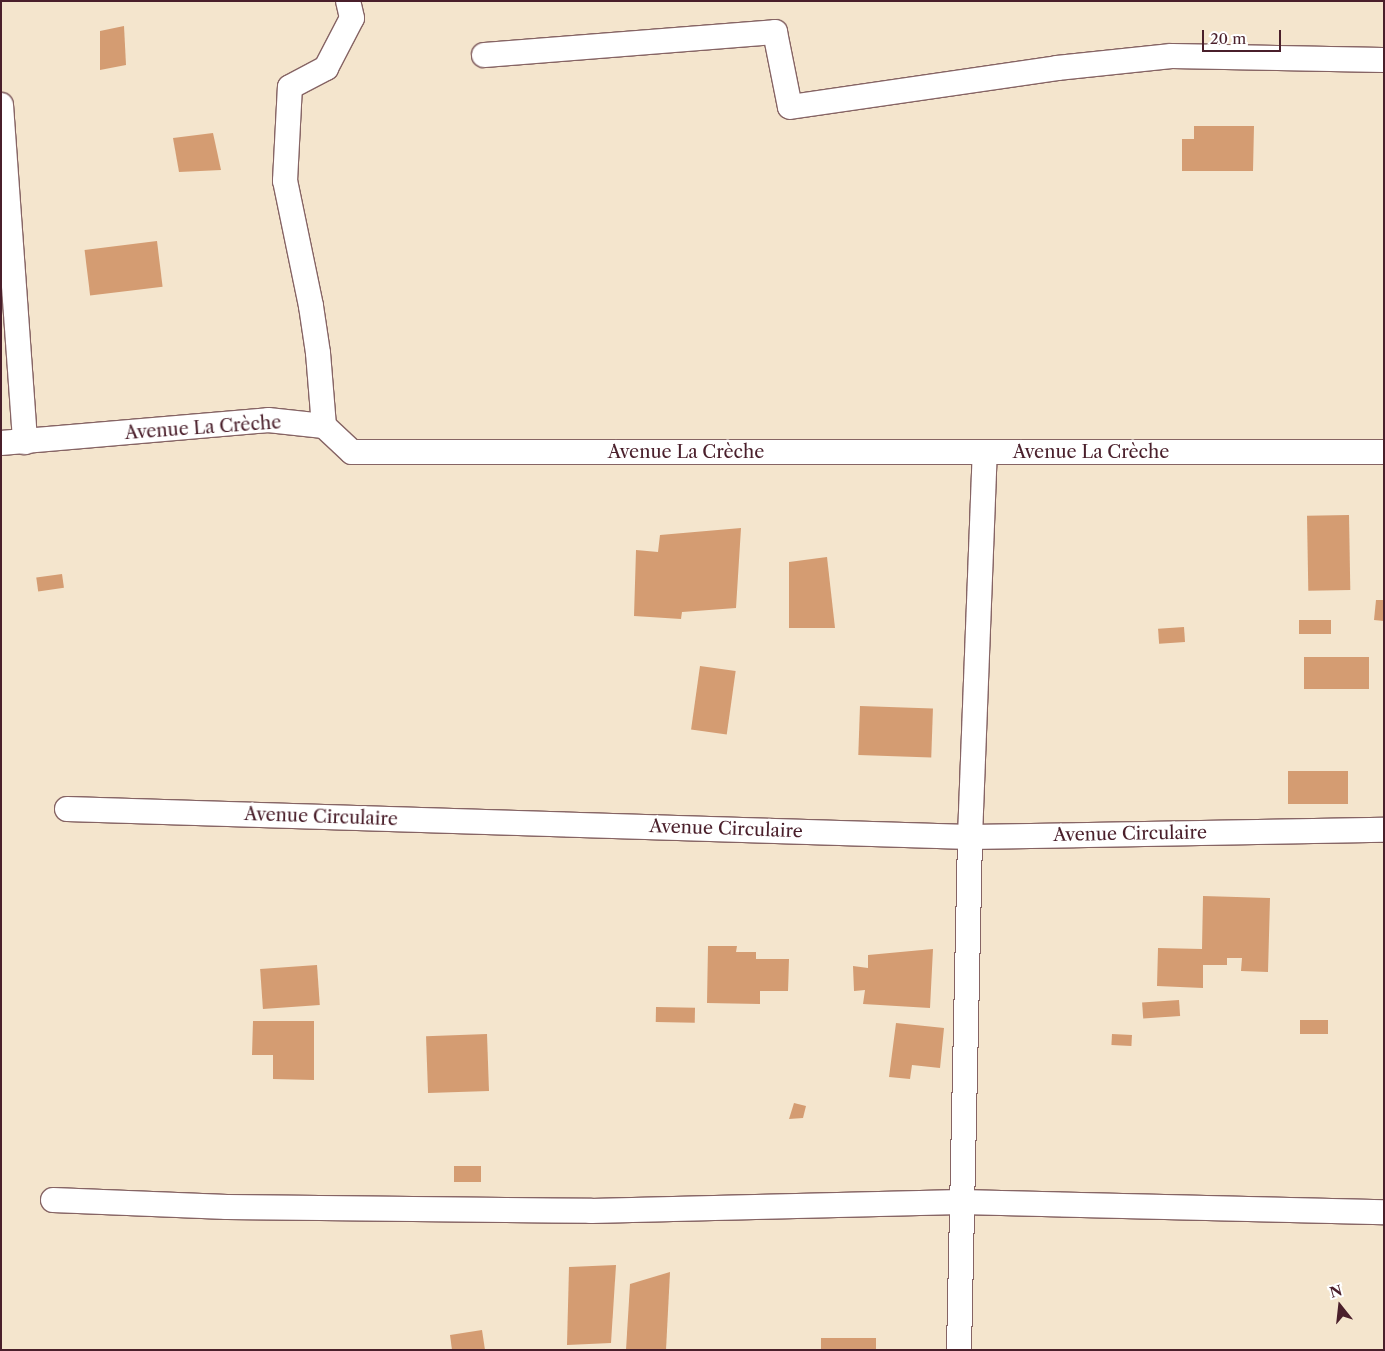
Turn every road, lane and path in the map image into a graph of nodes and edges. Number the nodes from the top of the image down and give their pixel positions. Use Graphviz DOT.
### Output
graph roads {
  1 [pos="348,1"];
  2 [pos="484,55"];
  3 [pos="1384,60"];
  4 [pos="1,105"];
  5 [pos="324,426"];
  6 [pos="25,442"];
  7 [pos="1,444"];
  8 [pos="985,452"];
  9 [pos="1384,452"];
  10 [pos="67,809"];
  11 [pos="1384,830"];
  12 [pos="970,837"];
  13 [pos="53,1200"];
  14 [pos="961,1202"];
  15 [pos="1384,1212"];
  16 [pos="960,1350"];
  1 -- 5 [label="street"];
  2 -- 3 [label="street"];
  4 -- 6 [label="street"];
  5 -- 6 [label="street, Avenue La Crèche"];
  5 -- 8 [label="street, Avenue La Crèche"];
  6 -- 7 [label="street, Avenue La Crèche"];
  8 -- 9 [label="street, Avenue La Crèche"];
  8 -- 12 [label="street"];
  10 -- 12 [label="street, Avenue Circulaire"];
  11 -- 12 [label="street, Avenue Circulaire"];
  12 -- 14 [label="street"];
  13 -- 14 [label="street"];
  14 -- 15 [label="street"];
  14 -- 16 [label="street"];
}
